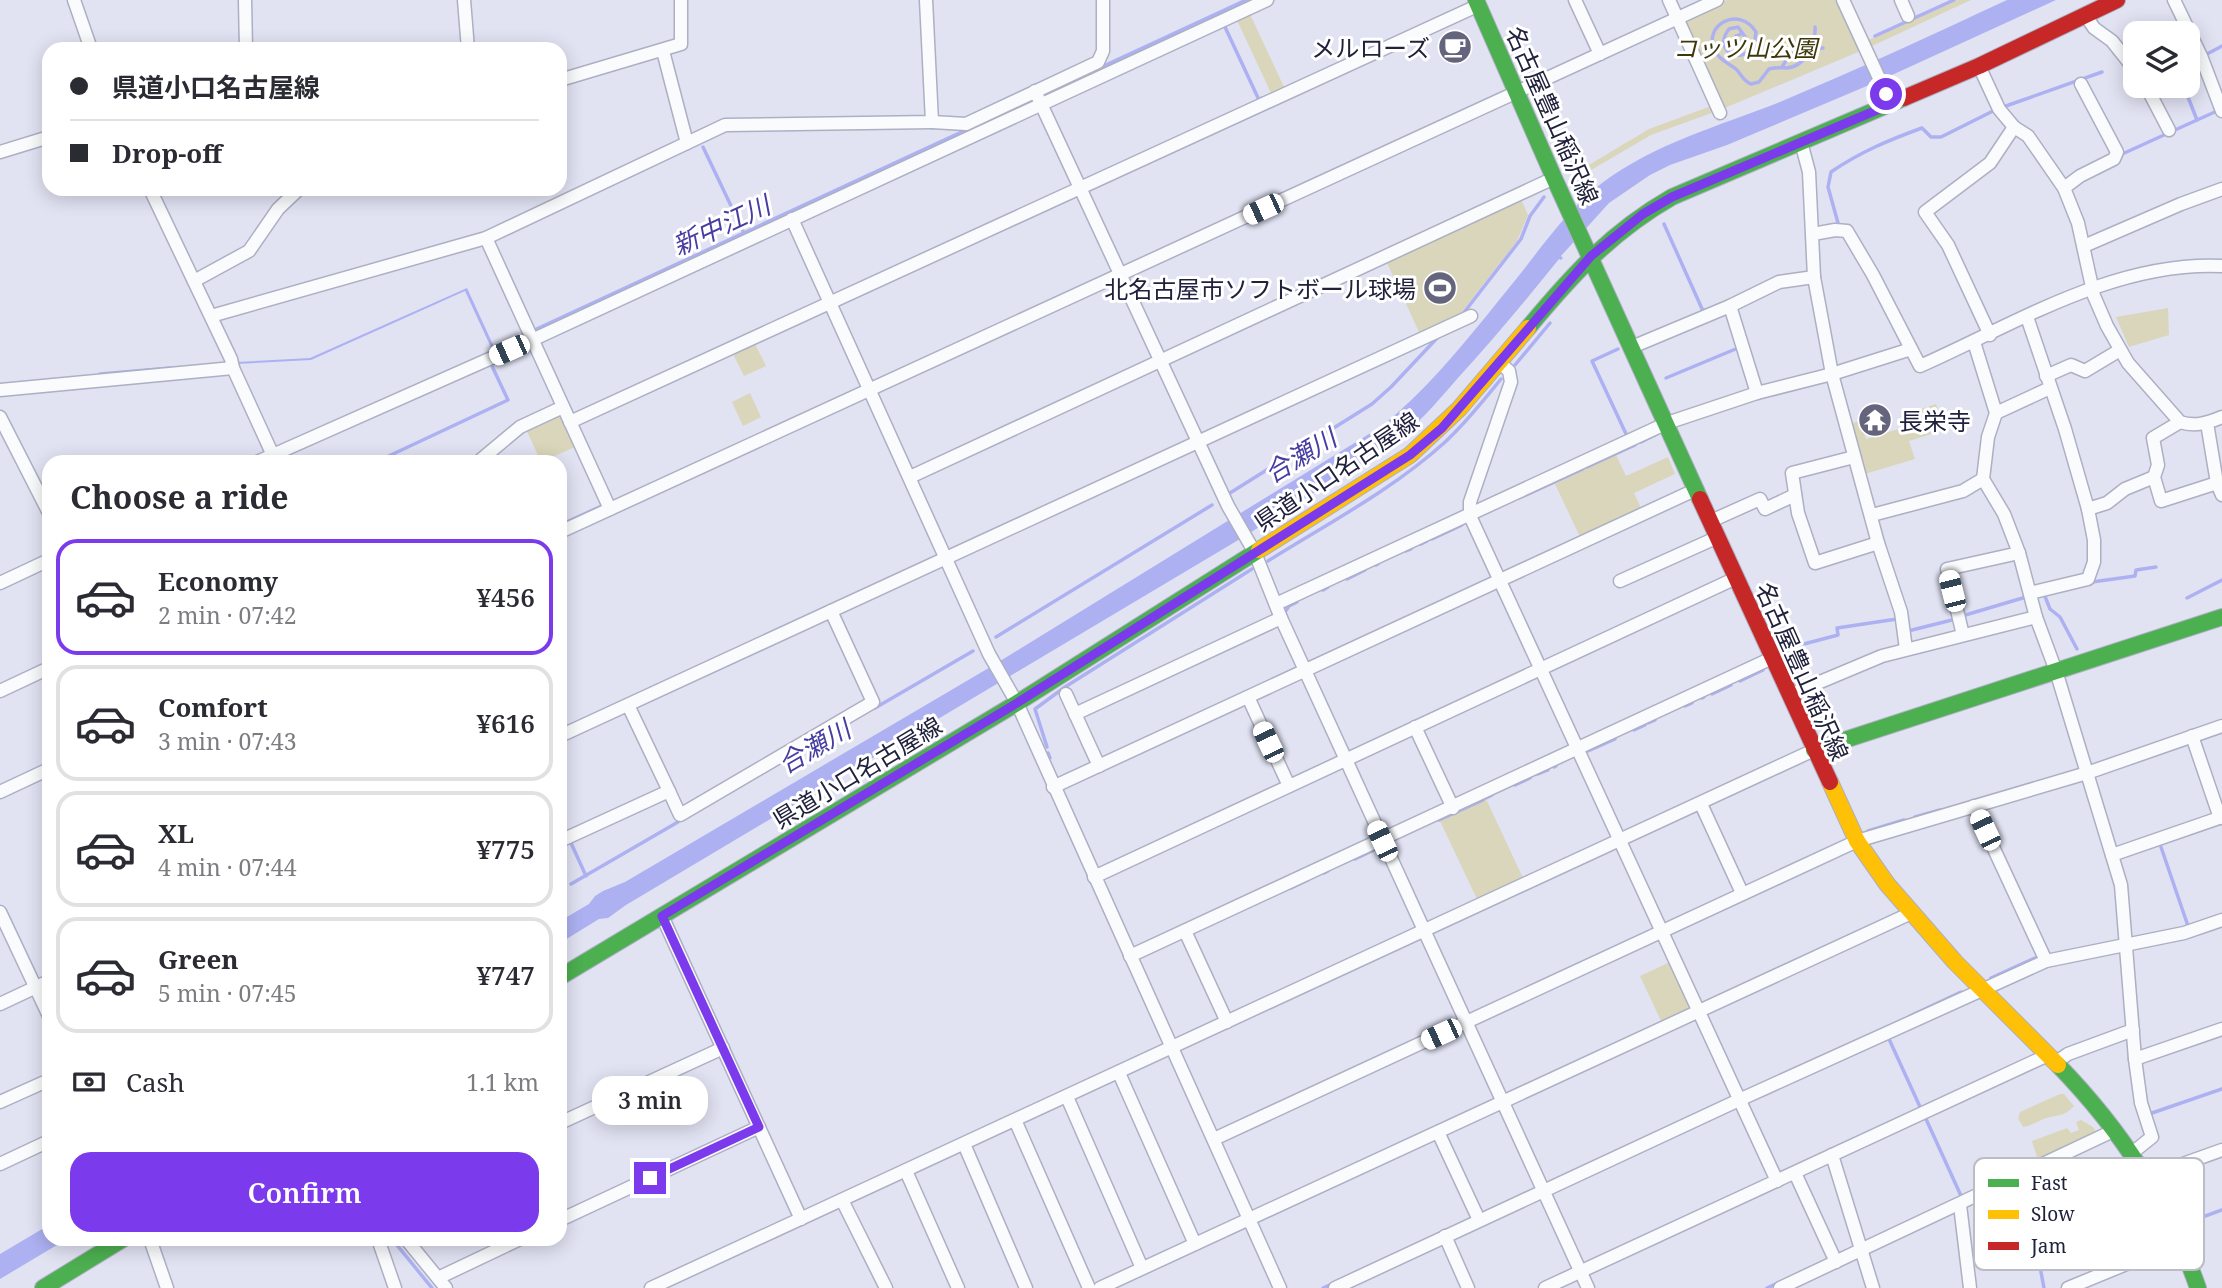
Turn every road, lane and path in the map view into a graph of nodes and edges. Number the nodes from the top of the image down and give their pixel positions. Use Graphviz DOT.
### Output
graph roads {
  1 [pos="74,0"];
  2 [pos="245,0"];
  3 [pos="464,0"];
  4 [pos="681,0"];
  5 [pos="926,0"];
  6 [pos="1102,0"];
  7 [pos="1267,0"];
  8 [pos="1575,0"];
  9 [pos="1669,0"];
  10 [pos="1717,0"];
  11 [pos="1843,0"];
  12 [pos="1900,0"];
  13 [pos="2117,0"];
  14 [pos="2174,0"];
  15 [pos="1477,3"];
  16 [pos="1908,16"];
  17 [pos="2087,16"];
  18 [pos="1677,19"];
  19 [pos="89,42"];
  20 [pos="246,42"];
  21 [pos="467,42"];
  22 [pos="663,51"];
  23 [pos="1600,54"];
  24 [pos="2123,55"];
  25 [pos="1979,66"];
  26 [pos="567,78"];
  27 [pos="2081,84"];
  28 [pos="1517,92"];
  29 [pos="1038,98"];
  30 [pos="1888,98"];
  31 [pos="2152,98"];
  32 [pos="2222,111"];
  33 [pos="1720,113"];
  34 [pos="932,122"];
  35 [pos="2014,127"];
  36 [pos="2169,130"];
  37 [pos="42,139"];
  38 [pos="1801,142"];
  39 [pos="687,143"];
  40 [pos="0,152"];
  41 [pos="1554,178"];
  42 [pos="1080,188"];
  43 [pos="2064,188"];
  44 [pos="2222,189"];
  45 [pos="153,196"];
  46 [pos="292,196"];
  47 [pos="792,219"];
  48 [pos="1813,234"];
  49 [pos="485,238"];
  50 [pos="2084,246"];
  51 [pos="1591,256"];
  52 [pos="2221,264"];
  53 [pos="1120,274"];
  54 [pos="1814,277"];
  55 [pos="194,281"];
  56 [pos="2093,287"];
  57 [pos="830,303"];
  58 [pos="1730,306"];
  59 [pos="211,316"];
  60 [pos="1471,316"];
  61 [pos="2027,317"];
  62 [pos="1990,335"];
  63 [pos="531,336"];
  64 [pos="1974,342"];
  65 [pos="1632,347"];
  66 [pos="1911,349"];
  67 [pos="2120,350"];
  68 [pos="1161,362"];
  69 [pos="1500,362"];
  70 [pos="233,368"];
  71 [pos="1832,374"];
  72 [pos="2048,382"];
  73 [pos="0,390"];
  74 [pos="870,391"];
  75 [pos="1757,393"];
  76 [pos="563,407"];
  77 [pos="1996,412"];
  78 [pos="0,417"];
  79 [pos="2222,417"];
  80 [pos="570,422"];
  81 [pos="2180,422"];
  82 [pos="1667,423"];
  83 [pos="2207,424"];
  84 [pos="1198,442"];
  85 [pos="274,455"];
  86 [pos="281,455"];
  87 [pos="486,455"];
  88 [pos="1854,457"];
  89 [pos="910,477"];
  90 [pos="2154,477"];
  91 [pos="1983,479"];
  92 [pos="1697,489"];
  93 [pos="2219,489"];
  94 [pos="1795,495"];
  95 [pos="42,499"];
  96 [pos="610,509"];
  97 [pos="2088,509"];
  98 [pos="1872,515"];
  99 [pos="1470,516"];
  100 [pos="1711,521"];
  101 [pos="567,529"];
  102 [pos="1718,537"];
  103 [pos="1878,543"];
  104 [pos="1252,548"];
  105 [pos="2019,553"];
  106 [pos="947,557"];
  107 [pos="42,563"];
  108 [pos="1736,578"];
  109 [pos="1500,581"];
  110 [pos="1620,581"];
  111 [pos="0,583"];
  112 [pos="2030,593"];
  113 [pos="1276,604"];
  114 [pos="831,611"];
  115 [pos="2036,617"];
  116 [pos="2222,617"];
  117 [pos="1281,618"];
  118 [pos="1964,635"];
  119 [pos="1906,649"];
  120 [pos="1772,658"];
  121 [pos="1541,669"];
  122 [pos="42,671"];
  123 [pos="1305,671"];
  124 [pos="2056,671"];
  125 [pos="0,691"];
  126 [pos="1066,694"];
  127 [pos="1789,695"];
  128 [pos="1248,697"];
  129 [pos="1014,698"];
  130 [pos="628,705"];
  131 [pos="1075,714"];
  132 [pos="2222,726"];
  133 [pos="1415,727"];
  134 [pos="567,728"];
  135 [pos="2192,736"];
  136 [pos="1578,750"];
  137 [pos="1814,750"];
  138 [pos="1346,760"];
  139 [pos="1100,765"];
  140 [pos="42,772"];
  141 [pos="2087,773"];
  142 [pos="1289,786"];
  143 [pos="1053,787"];
  144 [pos="668,791"];
  145 [pos="0,792"];
  146 [pos="1701,804"];
  147 [pos="1974,806"];
  148 [pos="1453,808"];
  149 [pos="2221,818"];
  150 [pos="567,838"];
  151 [pos="1382,841"];
  152 [pos="1857,841"];
  153 [pos="1620,842"];
  154 [pos="2112,855"];
  155 [pos="1094,877"];
  156 [pos="1742,893"];
  157 [pos="0,912"];
  158 [pos="1909,914"];
  159 [pos="662,916"];
  160 [pos="2222,920"];
  161 [pos="1185,931"];
  162 [pos="1424,931"];
  163 [pos="1661,931"];
  164 [pos="2127,946"];
  165 [pos="1130,956"];
  166 [pos="2046,961"];
  167 [pos="567,973"];
  168 [pos="42,984"];
  169 [pos="36,987"];
  170 [pos="1981,989"];
  171 [pos="42,1000"];
  172 [pos="0,1004"];
  173 [pos="1699,1012"];
  174 [pos="1227,1022"];
  175 [pos="1466,1022"];
  176 [pos="2222,1029"];
  177 [pos="2133,1030"];
  178 [pos="723,1048"];
  179 [pos="1172,1048"];
  180 [pos="2052,1059"];
  181 [pos="2135,1059"];
  182 [pos="1119,1073"];
  183 [pos="42,1083"];
  184 [pos="1067,1097"];
  185 [pos="1739,1100"];
  186 [pos="1503,1101"];
  187 [pos="0,1102"];
  188 [pos="567,1120"];
  189 [pos="1015,1120"];
  190 [pos="759,1127"];
  191 [pos="2115,1130"];
  192 [pos="1438,1132"];
  193 [pos="1214,1139"];
  194 [pos="42,1144"];
  195 [pos="964,1144"];
  196 [pos="2222,1150"];
  197 [pos="2132,1153"];
  198 [pos="1832,1155"];
  199 [pos="2057,1158"];
  200 [pos="2135,1158"];
  201 [pos="2200,1158"];
  202 [pos="0,1164"];
  203 [pos="906,1171"];
  204 [pos="1795,1173"];
  205 [pos="1777,1181"];
  206 [pos="1543,1191"];
  207 [pos="1974,1198"];
  208 [pos="842,1200"];
  209 [pos="1960,1205"];
  210 [pos="567,1217"];
  211 [pos="801,1219"];
  212 [pos="1250,1219"];
  213 [pos="1479,1220"];
  214 [pos="1445,1237"];
  215 [pos="1195,1244"];
  216 [pos="112,1246"];
  217 [pos="152,1246"];
  218 [pos="380,1246"];
  219 [pos="412,1246"];
  220 [pos="508,1246"];
  221 [pos="1861,1250"];
  222 [pos="1836,1262"];
  223 [pos="1142,1268"];
  224 [pos="2112,1270"];
  225 [pos="2191,1270"];
  226 [pos="1580,1272"];
  227 [pos="442,1283"];
  228 [pos="43,1288"];
  229 [pos="167,1288"];
  230 [pos="395,1288"];
  231 [pos="651,1288"];
  232 [pos="886,1288"];
  233 [pos="958,1288"];
  234 [pos="1027,1288"];
  235 [pos="1089,1288"];
  236 [pos="1100,1288"];
  237 [pos="1280,1288"];
  238 [pos="1335,1288"];
  239 [pos="1468,1288"];
  240 [pos="1545,1288"];
  241 [pos="1588,1288"];
  242 [pos="1780,1288"];
  243 [pos="1873,1288"];
  244 [pos="1970,1288"];
  245 [pos="2068,1288"];
  246 [pos="2198,1288"];
  1 -- 19 [label="street"];
  2 -- 20 [label="street"];
  3 -- 21 [label="street"];
  4 -- 22 [label="street"];
  5 -- 34 [label="street"];
  6 -- 29 [label="street"];
  7 -- 29 [label="street"];
  8 -- 23 [label="street"];
  9 -- 18 [label="street"];
  10 -- 18 [label="street"];
  11 -- 30 [label="street"];
  12 -- 16 [label="street"];
  13 -- 17 [label="main road, 県道小口名古屋線"];
  14 -- 32 [label="street"];
  15 -- 28 [label="main road, 名古屋豊山稲沢線"];
  15 -- 42 [label="street"];
  17 -- 24 [label="street"];
  17 -- 25 [label="main road, 県道小口名古屋線"];
  18 -- 23 [label="street"];
  18 -- 33 [label="street"];
  22 -- 26 [label="street"];
  22 -- 39 [label="street"];
  23 -- 28 [label="street"];
  25 -- 30 [label="main road, 県道小口名古屋線"];
  25 -- 35 [label="street"];
  27 -- 43 [label="street"];
  28 -- 41 [label="main road, 名古屋豊山稲沢線"];
  28 -- 53 [label="street"];
  29 -- 34 [label="street"];
  29 -- 42 [label="street"];
  29 -- 47 [label="street"];
  30 -- 38 [label="main road, 県道小口名古屋線"];
  31 -- 36 [label="street"];
  34 -- 39 [label="street"];
  35 -- 43 [label="street"];
  35 -- 62 [label="street"];
  37 -- 40 [label="street"];
  38 -- 48 [label="street"];
  38 -- 51 [label="main road, 県道小口名古屋線"];
  39 -- 49 [label="street"];
  41 -- 51 [label="main road, 名古屋豊山稲沢線"];
  41 -- 68 [label="street"];
  42 -- 53 [label="street"];
  42 -- 57 [label="street"];
  43 -- 50 [label="street"];
  44 -- 50 [label="street"];
  45 -- 55 [label="street"];
  46 -- 55 [label="street"];
  47 -- 57 [label="street"];
  47 -- 63 [label="street"];
  48 -- 54 [label="street"];
  48 -- 66 [label="street"];
  49 -- 59 [label="street"];
  49 -- 63 [label="street"];
  50 -- 56 [label="street"];
  51 -- 65 [label="main road, 名古屋豊山稲沢線"];
  51 -- 69 [label="main road, 県道小口名古屋線"];
  52 -- 56 [label="street"];
  53 -- 68 [label="street"];
  53 -- 74 [label="street"];
  54 -- 58 [label="street"];
  54 -- 71 [label="street"];
  55 -- 59 [label="street"];
  56 -- 61 [label="street"];
  56 -- 67 [label="street"];
  57 -- 74 [label="street"];
  57 -- 80 [label="street"];
  58 -- 65 [label="street"];
  58 -- 75 [label="street"];
  59 -- 70 [label="street"];
  60 -- 84 [label="street"];
  61 -- 62 [label="street"];
  61 -- 72 [label="street"];
  62 -- 64 [label="street"];
  63 -- 76 [label="street"];
  63 -- 86 [label="street"];
  64 -- 66 [label="street"];
  64 -- 77 [label="street"];
  65 -- 82 [label="main road, 名古屋豊山稲沢線"];
  66 -- 71 [label="street"];
  67 -- 72 [label="street"];
  67 -- 81 [label="street"];
  68 -- 84 [label="street"];
  68 -- 89 [label="street"];
  69 -- 99 [label="street"];
  69 -- 104 [label="main road, 県道小口名古屋線"];
  70 -- 73 [label="street"];
  70 -- 85 [label="street"];
  71 -- 75 [label="street"];
  71 -- 88 [label="street"];
  72 -- 77 [label="street"];
  72 -- 97 [label="street"];
  74 -- 89 [label="street"];
  74 -- 96 [label="street"];
  75 -- 82 [label="street"];
  76 -- 80 [label="street"];
  76 -- 87 [label="street"];
  77 -- 91 [label="street"];
  78 -- 95 [label="street"];
  79 -- 83 [label="street"];
  80 -- 96 [label="street"];
  81 -- 83 [label="street"];
  81 -- 90 [label="street"];
  82 -- 92 [label="main road, 名古屋豊山稲沢線"];
  82 -- 99 [label="street"];
  83 -- 93 [label="street"];
  84 -- 104 [label="street"];
  84 -- 106 [label="street"];
  88 -- 94 [label="street"];
  88 -- 98 [label="street"];
  89 -- 106 [label="street"];
  90 -- 93 [label="street"];
  90 -- 97 [label="street"];
  91 -- 98 [label="street"];
  91 -- 105 [label="street"];
  92 -- 100 [label="main road, 名古屋豊山稲沢線"];
  92 -- 109 [label="street"];
  94 -- 100 [label="street"];
  94 -- 103 [label="street"];
  96 -- 101 [label="street"];
  97 -- 112 [label="street"];
  98 -- 103 [label="street"];
  99 -- 109 [label="street"];
  99 -- 113 [label="street"];
  100 -- 102 [label="main road, 名古屋豊山稲沢線"];
  102 -- 108 [label="main road, 名古屋豊山稲沢線"];
  102 -- 110 [label="street"];
  103 -- 119 [label="street"];
  104 -- 113 [label="street"];
  104 -- 129 [label="main road, 県道小口名古屋線"];
  105 -- 112 [label="street"];
  105 -- 118 [label="street"];
  106 -- 114 [label="street"];
  106 -- 129 [label="street"];
  107 -- 111 [label="street"];
  108 -- 120 [label="main road, 名古屋豊山稲沢線"];
  108 -- 121 [label="street"];
  109 -- 121 [label="street"];
  109 -- 123 [label="street"];
  112 -- 115 [label="street"];
  113 -- 117 [label="street"];
  114 -- 130 [label="street"];
  114 -- 144 [label="street"];
  115 -- 118 [label="street"];
  115 -- 124 [label="street"];
  116 -- 124 [label="main road"];
  117 -- 123 [label="street"];
  117 -- 131 [label="street"];
  118 -- 119 [label="street"];
  119 -- 127 [label="street"];
  120 -- 127 [label="main road, 名古屋豊山稲沢線"];
  120 -- 136 [label="street"];
  121 -- 133 [label="street"];
  121 -- 136 [label="street"];
  122 -- 125 [label="street"];
  123 -- 128 [label="street"];
  123 -- 138 [label="street"];
  124 -- 137 [label="main road"];
  124 -- 141 [label="street"];
  126 -- 131 [label="street"];
  127 -- 137 [label="main road, 名古屋豊山稲沢線"];
  128 -- 139 [label="street"];
  128 -- 142 [label="street"];
  129 -- 143 [label="street"];
  129 -- 159 [label="main road, 県道小口名古屋線"];
  130 -- 134 [label="street"];
  130 -- 144 [label="street"];
  131 -- 139 [label="street"];
  132 -- 135 [label="street"];
  133 -- 138 [label="street"];
  133 -- 148 [label="street"];
  135 -- 141 [label="street"];
  135 -- 149 [label="street"];
  136 -- 148 [label="street"];
  136 -- 153 [label="street"];
  137 -- 146 [label="street"];
  137 -- 152 [label="main road, 名古屋豊山稲沢線"];
  138 -- 142 [label="street"];
  138 -- 151 [label="street"];
  139 -- 143 [label="street"];
  140 -- 145 [label="street"];
  141 -- 147 [label="street"];
  141 -- 154 [label="street"];
  142 -- 155 [label="street"];
  143 -- 155 [label="street"];
  144 -- 150 [label="street"];
  146 -- 153 [label="street"];
  146 -- 156 [label="street"];
  147 -- 152 [label="street"];
  147 -- 166 [label="street"];
  148 -- 151 [label="street"];
  149 -- 154 [label="street"];
  151 -- 161 [label="street"];
  151 -- 162 [label="street"];
  152 -- 156 [label="street"];
  152 -- 158 [label="main road, 名古屋豊山稲沢線"];
  153 -- 162 [label="street"];
  153 -- 163 [label="street"];
  154 -- 164 [label="street"];
  155 -- 165 [label="street"];
  156 -- 163 [label="street"];
  157 -- 169 [label="street"];
  158 -- 170 [label="main road, 名古屋豊山稲沢線"];
  158 -- 173 [label="street"];
  159 -- 167 [label="main road, 県道小口名古屋線"];
  159 -- 178 [label="street"];
  160 -- 164 [label="street"];
  161 -- 165 [label="street"];
  161 -- 174 [label="street"];
  162 -- 174 [label="street"];
  162 -- 175 [label="street"];
  163 -- 173 [label="street"];
  163 -- 175 [label="street"];
  164 -- 166 [label="street"];
  164 -- 177 [label="street"];
  165 -- 179 [label="street"];
  166 -- 170 [label="street"];
  168 -- 169 [label="street"];
  169 -- 171 [label="street"];
  169 -- 172 [label="street"];
  170 -- 180 [label="main road, 名古屋豊山稲沢線"];
  170 -- 185 [label="street"];
  173 -- 185 [label="street"];
  173 -- 186 [label="street"];
  174 -- 179 [label="street"];
  175 -- 186 [label="street"];
  175 -- 193 [label="street"];
  176 -- 181 [label="street"];
  177 -- 180 [label="street"];
  177 -- 181 [label="street"];
  178 -- 188 [label="street"];
  178 -- 190 [label="street"];
  179 -- 182 [label="street"];
  179 -- 193 [label="street"];
  180 -- 191 [label="main road, 名古屋豊山稲沢線"];
  180 -- 198 [label="street"];
  181 -- 197 [label="street"];
  182 -- 184 [label="street"];
  182 -- 215 [label="street"];
  183 -- 187 [label="street"];
  184 -- 189 [label="street"];
  184 -- 223 [label="street"];
  185 -- 205 [label="street"];
  185 -- 206 [label="street"];
  186 -- 192 [label="street"];
  186 -- 206 [label="street"];
  189 -- 195 [label="street"];
  189 -- 235 [label="street"];
  190 -- 210 [label="street"];
  190 -- 211 [label="street"];
  191 -- 197 [label="main road, 名古屋豊山稲沢線"];
  191 -- 199 [label="street"];
  192 -- 212 [label="street"];
  192 -- 213 [label="street"];
  193 -- 212 [label="street"];
  194 -- 202 [label="street"];
  195 -- 203 [label="street"];
  195 -- 234 [label="street"];
  196 -- 201 [label="street"];
  197 -- 200 [label="main road, 名古屋豊山稲沢線"];
  198 -- 204 [label="street"];
  198 -- 221 [label="street"];
  203 -- 208 [label="street"];
  203 -- 233 [label="street"];
  204 -- 205 [label="street"];
  204 -- 222 [label="street"];
  205 -- 226 [label="street"];
  206 -- 213 [label="street"];
  206 -- 226 [label="street"];
  207 -- 209 [label="street"];
  208 -- 211 [label="street"];
  208 -- 232 [label="street"];
  209 -- 221 [label="street"];
  209 -- 244 [label="street"];
  211 -- 231 [label="street"];
  212 -- 215 [label="street"];
  212 -- 237 [label="street"];
  213 -- 214 [label="street"];
  214 -- 238 [label="street"];
  214 -- 239 [label="street"];
  215 -- 223 [label="street"];
  216 -- 228 [label="main road"];
  217 -- 229 [label="street"];
  218 -- 230 [label="street"];
  219 -- 227 [label="street"];
  220 -- 227 [label="street"];
  221 -- 222 [label="street"];
  221 -- 243 [label="street"];
  222 -- 242 [label="street"];
  223 -- 236 [label="street"];
  224 -- 245 [label="street"];
  225 -- 246 [label="main road, 名古屋豊山稲沢線"];
  226 -- 240 [label="street"];
  226 -- 241 [label="street"];
}
